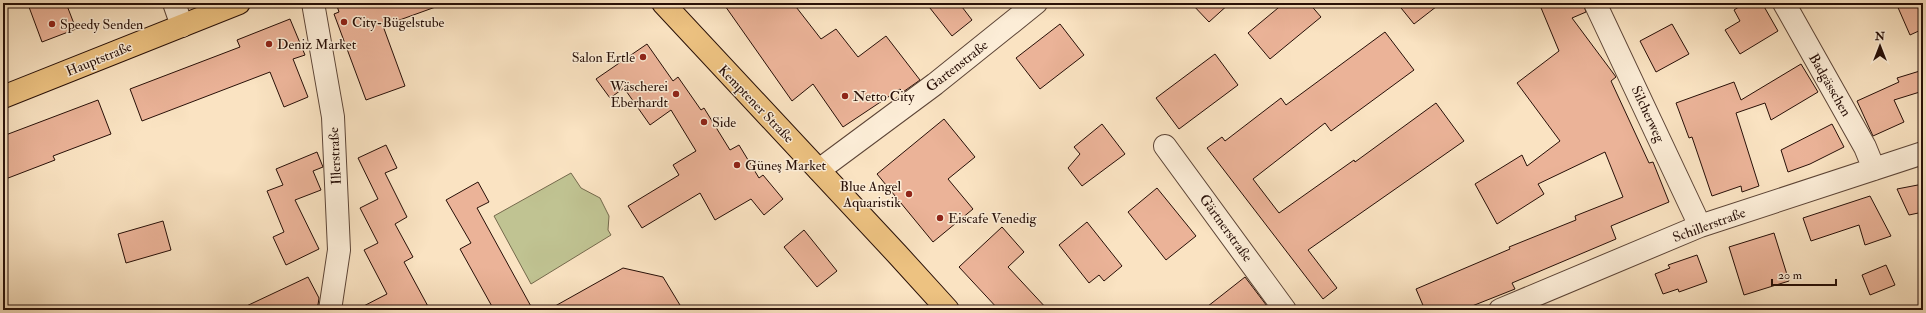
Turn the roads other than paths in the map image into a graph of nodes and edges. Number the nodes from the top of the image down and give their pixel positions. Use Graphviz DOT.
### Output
graph roads {
  1 [pos="174,3"];
  2 [pos="239,3"];
  3 [pos="313,3"];
  4 [pos="663,3"];
  5 [pos="1036,3"];
  6 [pos="1595,3"];
  7 [pos="1784,3"];
  8 [pos="182,26"];
  9 [pos="3,97"];
  10 [pos="1165,146"];
  11 [pos="1923,153"];
  12 [pos="1874,169"];
  13 [pos="819,170"];
  14 [pos="1700,226"];
  15 [pos="330,310"];
  16 [pos="948,310"];
  17 [pos="1285,310"];
  18 [pos="1500,310"];
  1 -- 8 [label="street"];
  2 -- 8 [label="main road, Hauptstraße"];
  3 -- 15 [label="street, Illerstraße"];
  4 -- 13 [label="main road, Kemptener Straße"];
  5 -- 13 [label="street, Gartenstraße"];
  6 -- 14 [label="street, Silcherweg"];
  7 -- 12 [label="street, Badgässchen"];
  8 -- 9 [label="main road, Hauptstraße"];
  10 -- 17 [label="street, Gärtnerstraße"];
  11 -- 12 [label="street, Schillerstraße"];
  12 -- 14 [label="street, Schillerstraße"];
  13 -- 16 [label="main road, Kemptener Straße"];
  14 -- 18 [label="street, Schillerstraße"];
}
